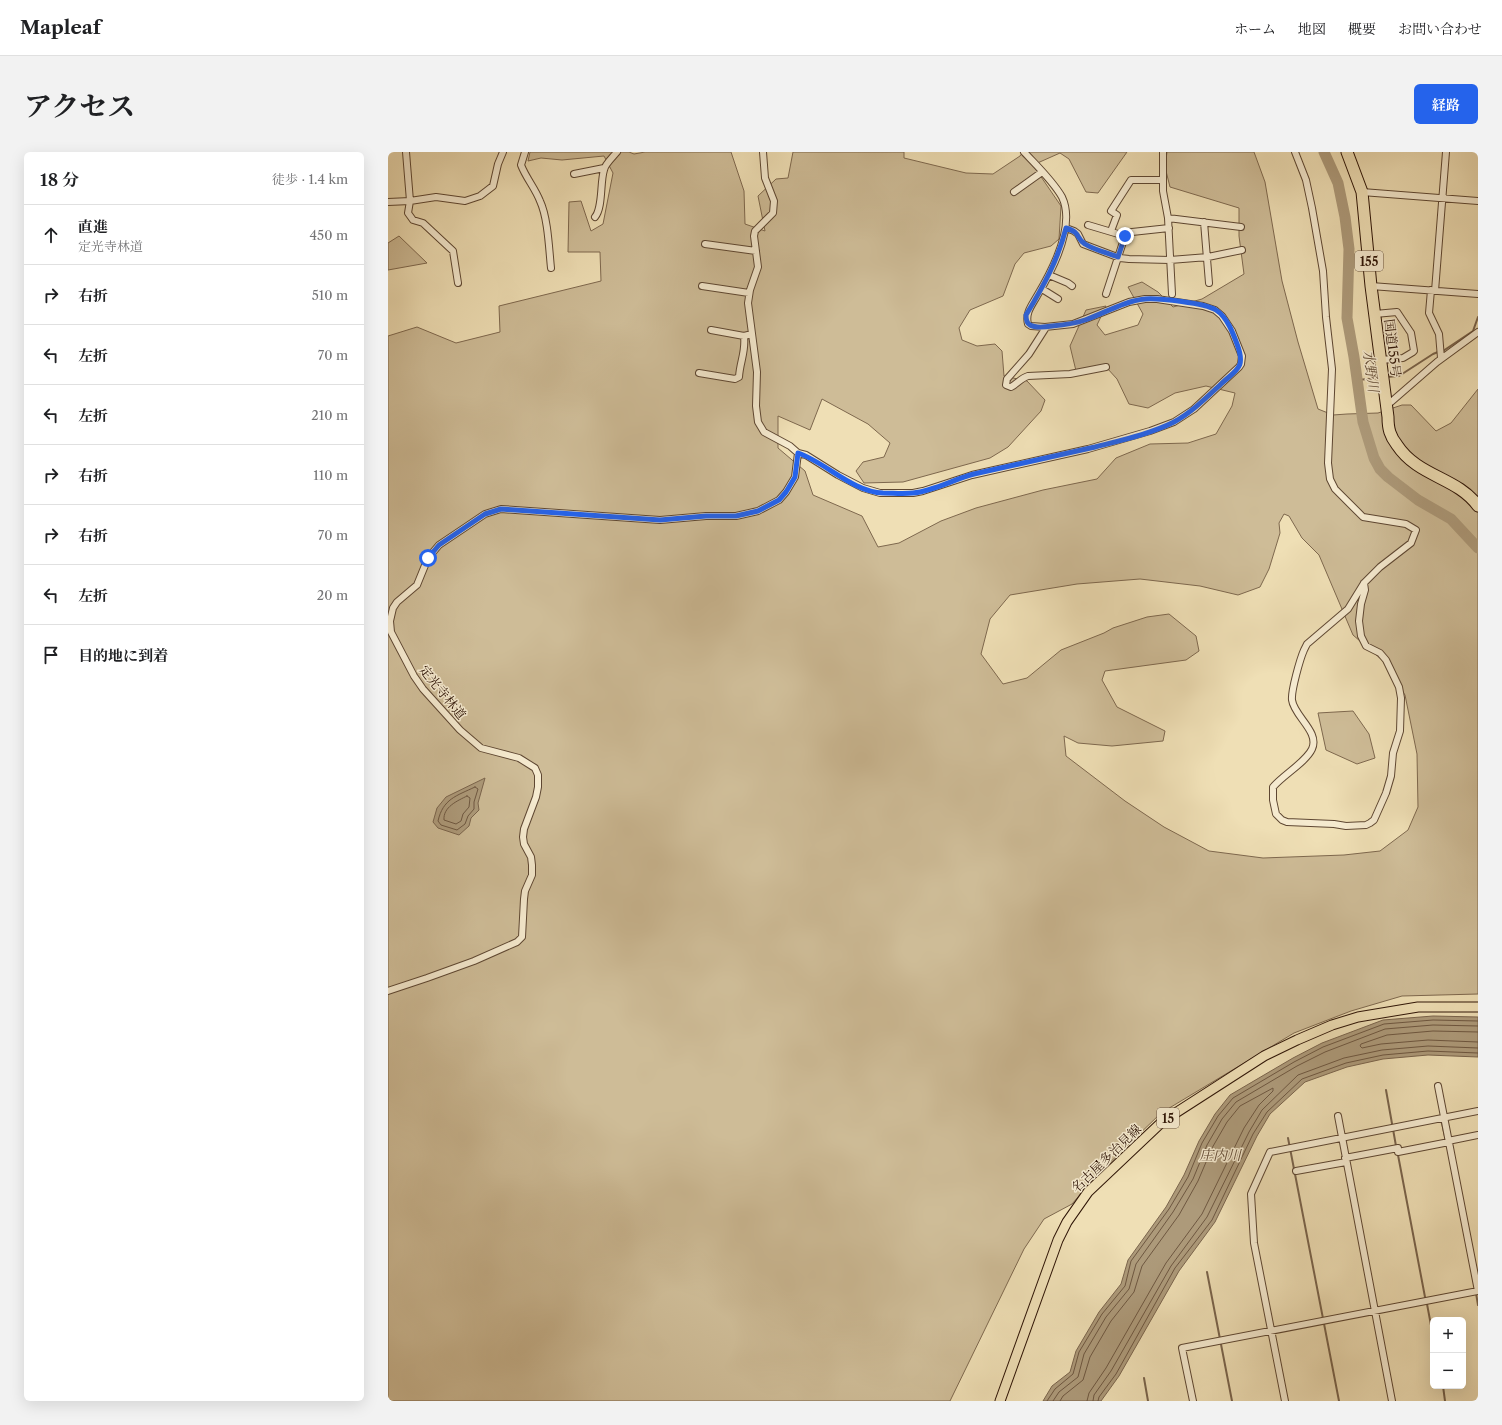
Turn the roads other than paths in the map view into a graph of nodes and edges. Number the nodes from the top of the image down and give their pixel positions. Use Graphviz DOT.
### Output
graph roads {
  1 [pos="406,152"];
  2 [pos="503,152"];
  3 [pos="525,152"];
  4 [pos="617,152"];
  5 [pos="763,152"];
  6 [pos="1024,152"];
  7 [pos="1163,152"];
  8 [pos="1295,152"];
  9 [pos="1348,152"];
  10 [pos="1446,152"];
  11 [pos="604,168"];
  12 [pos="1042,172"];
  13 [pos="574,174"];
  14 [pos="1163,180"];
  15 [pos="1014,192"];
  16 [pos="1362,192"];
  17 [pos="1443,198"];
  18 [pos="410,201"];
  19 [pos="1478,201"];
  20 [pos="388,202"];
  21 [pos="595,217"];
  22 [pos="1168,218"];
  23 [pos="1204,222"];
  24 [pos="1088,225"];
  25 [pos="1241,227"];
  26 [pos="1066,228"];
  27 [pos="1169,228"];
  28 [pos="1111,232"];
  29 [pos="1125,236"];
  30 [pos="706,244"];
  31 [pos="1242,250"];
  32 [pos="756,251"];
  33 [pos="1118,257"];
  34 [pos="1207,257"];
  35 [pos="1170,260"];
  36 [pos="551,268"];
  37 [pos="1050,275"];
  38 [pos="458,283"];
  39 [pos="1209,283"];
  40 [pos="702,286"];
  41 [pos="1072,286"];
  42 [pos="1371,286"];
  43 [pos="1042,289"];
  44 [pos="1433,290"];
  45 [pos="749,293"];
  46 [pos="1106,294"];
  47 [pos="1172,294"];
  48 [pos="1478,294"];
  49 [pos="1058,299"];
  50 [pos="1375,314"];
  51 [pos="1045,327"];
  52 [pos="711,330"];
  53 [pos="1478,332"];
  54 [pos="752,334"];
  55 [pos="744,336"];
  56 [pos="1442,358"];
  57 [pos="1381,360"];
  58 [pos="1106,367"];
  59 [pos="699,373"];
  60 [pos="1386,404"];
  61 [pos="798,453"];
  62 [pos="1478,506"];
  63 [pos="1364,583"];
  64 [pos="388,991"];
  65 [pos="1478,1007"];
  66 [pos="1438,1086"];
  67 [pos="1478,1111"];
  68 [pos="1338,1116"];
  69 [pos="1444,1118"];
  70 [pos="1478,1135"];
  71 [pos="1341,1138"];
  72 [pos="1448,1142"];
  73 [pos="1346,1160"];
  74 [pos="1296,1171"];
  75 [pos="1478,1291"];
  76 [pos="1375,1311"];
  77 [pos="1272,1331"];
  78 [pos="1000,1401"];
  79 [pos="1193,1401"];
  80 [pos="1285,1401"];
  81 [pos="1392,1401"];
  1 -- 18 [label="street"];
  2 -- 18 [label="street"];
  3 -- 36 [label="street"];
  4 -- 11 [label="street"];
  5 -- 32 [label="street"];
  6 -- 12 [label="street"];
  7 -- 14 [label="street"];
  8 -- 63 [label="street"];
  9 -- 16 [label="highway, 国道155号 / 155"];
  10 -- 17 [label="street"];
  11 -- 13 [label="street"];
  11 -- 21 [label="street"];
  12 -- 15 [label="street"];
  12 -- 26 [label="street"];
  14 -- 22 [label="street"];
  14 -- 28 [label="street"];
  16 -- 17 [label="street"];
  16 -- 42 [label="highway, 国道155号 / 155"];
  17 -- 19 [label="street"];
  17 -- 44 [label="street"];
  18 -- 20 [label="street"];
  18 -- 38 [label="street"];
  22 -- 23 [label="street"];
  22 -- 27 [label="street"];
  23 -- 25 [label="street"];
  23 -- 34 [label="street"];
  24 -- 28 [label="street"];
  26 -- 33 [label="street"];
  26 -- 37 [label="street"];
  27 -- 29 [label="street"];
  27 -- 35 [label="street"];
  28 -- 29 [label="street"];
  29 -- 33 [label="street"];
  30 -- 32 [label="street"];
  31 -- 34 [label="street"];
  32 -- 45 [label="street"];
  33 -- 35 [label="street"];
  33 -- 46 [label="street"];
  34 -- 35 [label="street"];
  34 -- 39 [label="street"];
  35 -- 47 [label="street"];
  37 -- 41 [label="street"];
  37 -- 43 [label="street"];
  40 -- 45 [label="street"];
  42 -- 44 [label="street"];
  42 -- 50 [label="highway, 国道155号 / 155"];
  43 -- 49 [label="street"];
  43 -- 51 [label="street"];
  44 -- 48 [label="street"];
  44 -- 56 [label="street"];
  45 -- 54 [label="street"];
  50 -- 57 [label="highway, 国道155号 / 155"];
  50 -- 57 [label="street"];
  51 -- 58 [label="street"];
  51 -- 61 [label="street"];
  52 -- 55 [label="street"];
  53 -- 56 [label="street"];
  54 -- 55 [label="street"];
  54 -- 61 [label="street"];
  55 -- 59 [label="street"];
  56 -- 60 [label="street"];
  57 -- 60 [label="highway, 国道155号 / 155"];
  60 -- 62 [label="highway, 国道155号 / 155"];
  61 -- 64 [label="street, 定光寺林道"];
  63 -- 63 [label="street"];
  65 -- 78 [label="main road, 名古屋多治見線 / 15"];
  66 -- 69 [label="street"];
  67 -- 69 [label="street"];
  68 -- 71 [label="street"];
  69 -- 71 [label="street"];
  69 -- 72 [label="street"];
  70 -- 72 [label="street"];
  71 -- 73 [label="street"];
  71 -- 77 [label="street"];
  72 -- 73 [label="street"];
  72 -- 75 [label="street"];
  73 -- 74 [label="street"];
  73 -- 76 [label="street"];
  75 -- 76 [label="street"];
  76 -- 77 [label="street"];
  76 -- 81 [label="street"];
  77 -- 79 [label="street"];
  77 -- 80 [label="street"];
}
